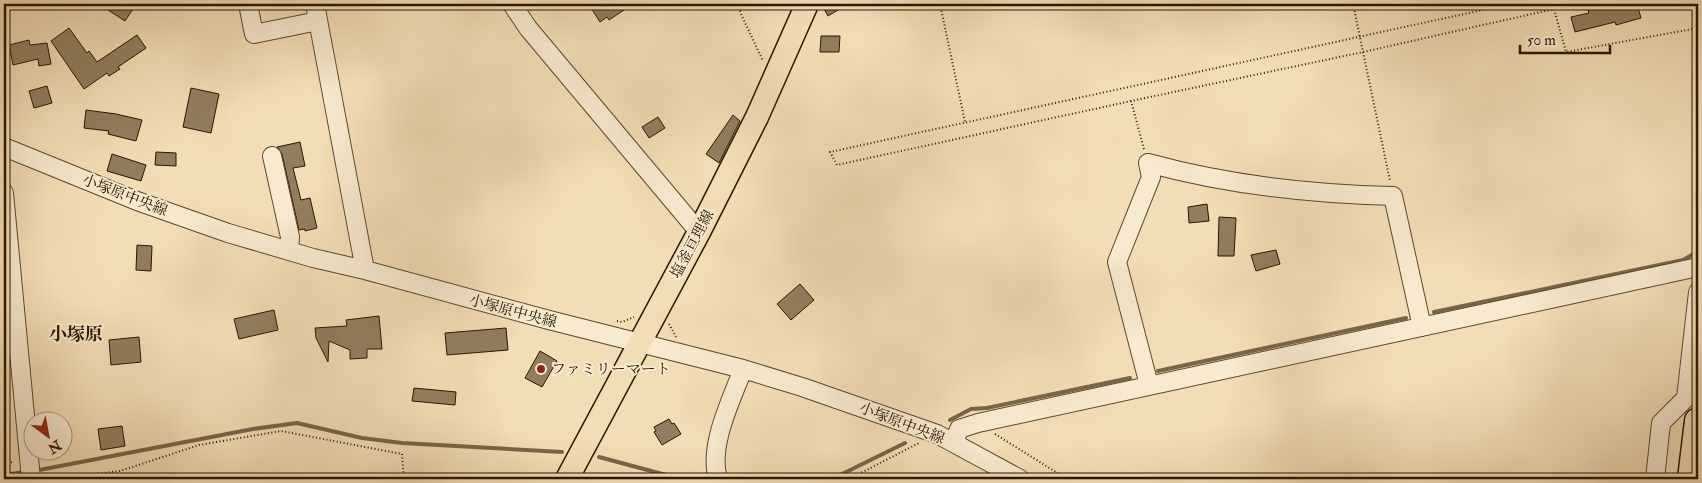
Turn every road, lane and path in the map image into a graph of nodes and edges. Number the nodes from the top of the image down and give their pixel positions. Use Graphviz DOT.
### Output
graph roads {
  1 [pos="248,4"];
  2 [pos="512,4"];
  3 [pos="738,4"];
  4 [pos="807,4"];
  5 [pos="940,4"];
  6 [pos="1353,4"];
  7 [pos="1510,4"];
  8 [pos="316,12"];
  9 [pos="1698,28"];
  10 [pos="1360,36"];
  11 [pos="1363,52"];
  12 [pos="764,64"];
  13 [pos="1131,101"];
  14 [pos="965,122"];
  15 [pos="4,147"];
  16 [pos="272,156"];
  17 [pos="1148,163"];
  18 [pos="4,193"];
  19 [pos="1393,196"];
  20 [pos="699,232"];
  21 [pos="289,251"];
  22 [pos="1698,267"];
  23 [pos="365,270"];
  24 [pos="1698,292"];
  25 [pos="639,316"];
  26 [pos="618,321"];
  27 [pos="668,323"];
  28 [pos="1422,328"];
  29 [pos="673,333"];
  30 [pos="639,344"];
  31 [pos="743,369"];
  32 [pos="1150,386"];
  33 [pos="1692,397"];
  34 [pos="1698,421"];
  35 [pos="978,423"];
  36 [pos="936,434"];
  37 [pos="954,443"];
  38 [pos="30,473"];
  39 [pos="53,479"];
  40 [pos="404,479"];
  41 [pos="567,479"];
  42 [pos="718,479"];
  43 [pos="849,479"];
  44 [pos="1020,479"];
  45 [pos="1068,479"];
  46 [pos="1655,479"];
  47 [pos="1691,479"];
  1 -- 8 [label="street"];
  2 -- 20 [label="street"];
  3 -- 12 [label="path"];
  4 -- 20 [label="main road, 塩釜亘理線"];
  5 -- 14 [label="path"];
  6 -- 10 [label="path"];
  7 -- 10 [label="path"];
  8 -- 23 [label="street"];
  9 -- 11 [label="path"];
  10 -- 11 [label="path"];
  10 -- 14 [label="path"];
  11 -- 13 [label="path"];
  11 -- 19 [label="path"];
  13 -- 14 [label="path"];
  13 -- 17 [label="path"];
  15 -- 21 [label="street, 小塚原中央線"];
  16 -- 21 [label="street"];
  17 -- 19 [label="street"];
  17 -- 32 [label="street"];
  18 -- 38 [label="street"];
  19 -- 28 [label="street"];
  20 -- 30 [label="main road, 塩釜亘理線"];
  21 -- 23 [label="street, 小塚原中央線"];
  22 -- 28 [label="street"];
  23 -- 30 [label="street, 小塚原中央線"];
  24 -- 33 [label="street"];
  25 -- 26 [label="path"];
  27 -- 29 [label="path"];
  28 -- 32 [label="street"];
  30 -- 31 [label="street, 小塚原中央線"];
  30 -- 41 [label="main road, 塩釜亘理線"];
  31 -- 36 [label="street, 小塚原中央線"];
  31 -- 42 [label="street"];
  32 -- 35 [label="street"];
  33 -- 46 [label="street"];
  34 -- 47 [label="highway"];
  35 -- 37 [label="street"];
  35 -- 45 [label="path"];
  36 -- 37 [label="street, 小塚原中央線"];
  36 -- 43 [label="path"];
  37 -- 44 [label="street, 小塚原中央線"];
  39 -- 40 [label="path"];
}
